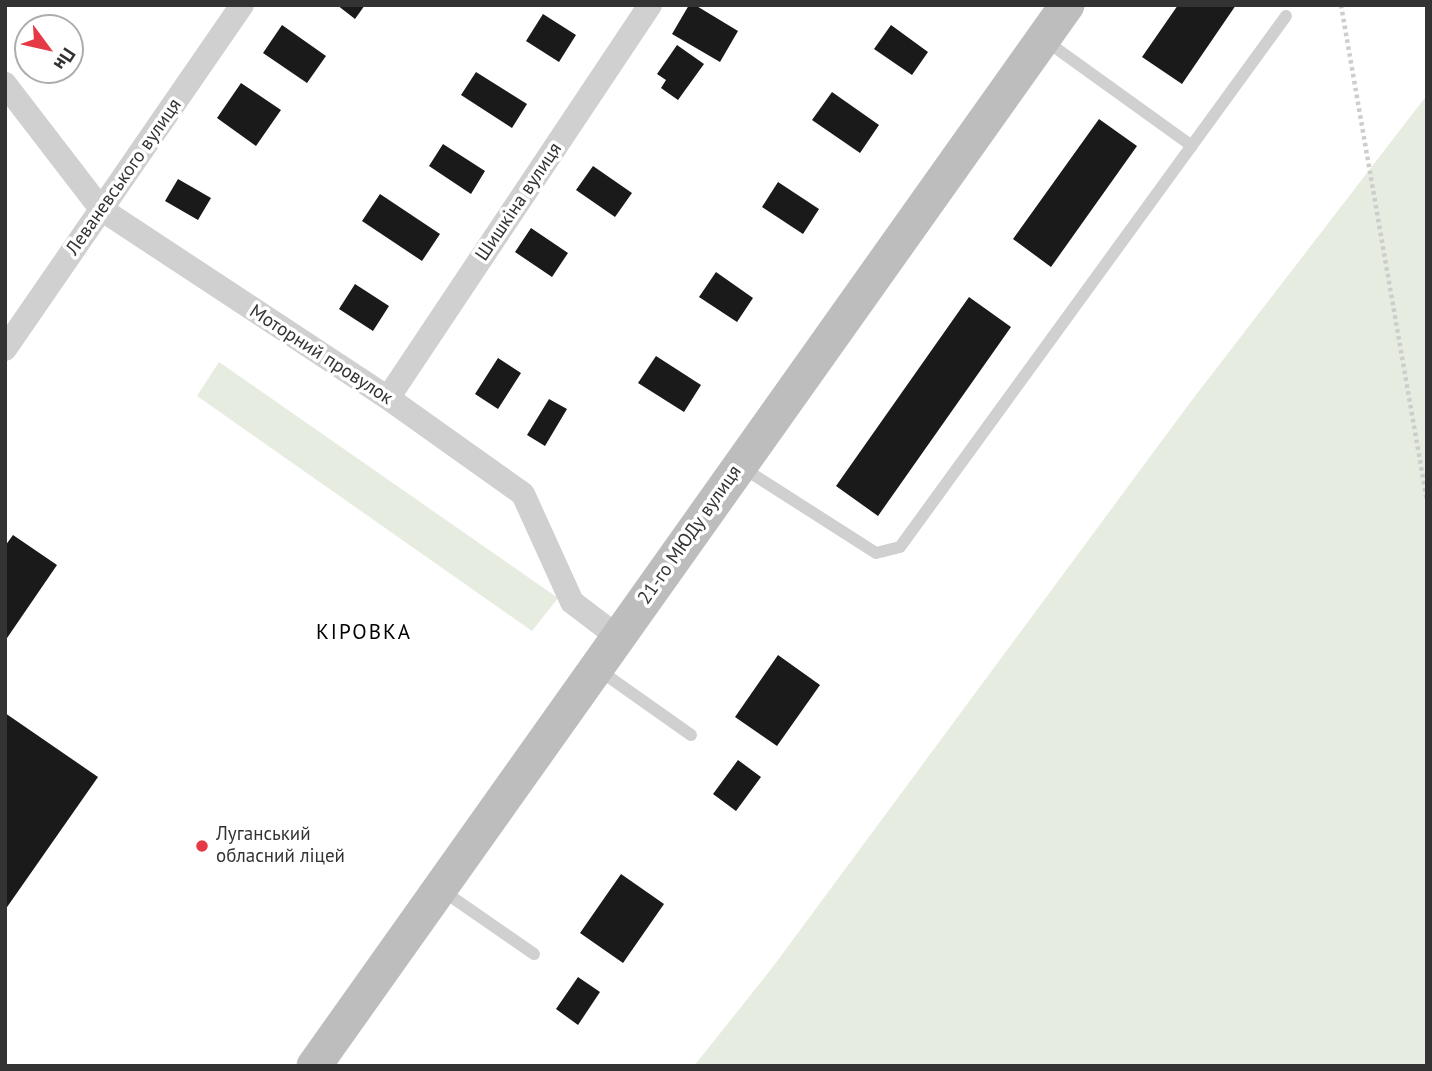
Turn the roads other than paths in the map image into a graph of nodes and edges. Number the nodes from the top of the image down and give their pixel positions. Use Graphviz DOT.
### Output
graph roads {
  1 [pos="242,5"];
  2 [pos="650,5"];
  3 [pos="1067,5"];
  4 [pos="1286,16"];
  5 [pos="1042,39"];
  6 [pos="5,84"];
  7 [pos="1192,146"];
  8 [pos="101,209"];
  9 [pos="5,349"];
  10 [pos="388,398"];
  11 [pos="739,466"];
  12 [pos="618,637"];
  13 [pos="596,668"];
  14 [pos="691,735"];
  15 [pos="440,889"];
  16 [pos="534,954"];
  17 [pos="314,1066"];
  1 -- 8 [label="street, Леваневського вулиця"];
  2 -- 10 [label="street, Шишкіна вулиця"];
  3 -- 5 [label="street, 21-го МЮДу вулиця"];
  4 -- 7 [label="lane"];
  5 -- 7 [label="lane"];
  5 -- 11 [label="street, 21-го МЮДу вулиця"];
  6 -- 8 [label="street, Моторний провулок"];
  7 -- 11 [label="lane"];
  8 -- 9 [label="street, Леваневського вулиця"];
  8 -- 10 [label="street, Моторний провулок"];
  10 -- 12 [label="street, Моторний провулок"];
  11 -- 12 [label="street, 21-го МЮДу вулиця"];
  12 -- 13 [label="street, 21-го МЮДу вулиця"];
  13 -- 14 [label="lane"];
  13 -- 15 [label="street, 21-го МЮДу вулиця"];
  15 -- 16 [label="lane"];
  15 -- 17 [label="street, 21-го МЮДу вулиця"];
}
